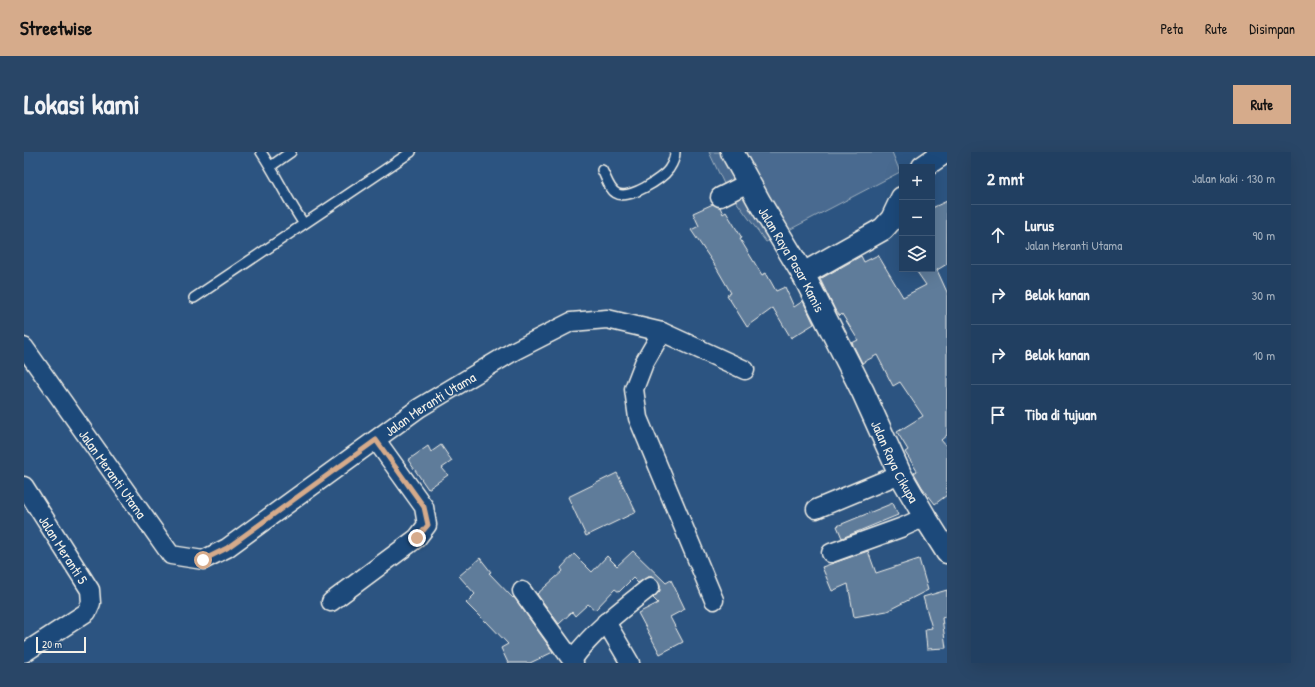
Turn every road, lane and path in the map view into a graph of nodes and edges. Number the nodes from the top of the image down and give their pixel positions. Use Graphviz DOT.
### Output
graph roads {
  1 [pos="262,152"];
  2 [pos="291,152"];
  3 [pos="411,152"];
  4 [pos="675,152"];
  5 [pos="732,152"];
  6 [pos="946,152"];
  7 [pos="928,164"];
  8 [pos="270,166"];
  9 [pos="602,170"];
  10 [pos="748,183"];
  11 [pos="720,197"];
  12 [pos="901,200"];
  13 [pos="304,224"];
  14 [pos="803,274"];
  15 [pos="194,298"];
  16 [pos="662,332"];
  17 [pos="24,347"];
  18 [pos="850,367"];
  19 [pos="745,370"];
  20 [pos="376,440"];
  21 [pos="900,474"];
  22 [pos="24,486"];
  23 [pos="816,509"];
  24 [pos="925,517"];
  25 [pos="947,552"];
  26 [pos="831,553"];
  27 [pos="650,587"];
  28 [pos="522,592"];
  29 [pos="714,600"];
  30 [pos="331,602"];
  31 [pos="606,622"];
  32 [pos="24,653"];
  33 [pos="573,662"];
  34 [pos="630,663"];
  1 -- 8 [label="lane"];
  2 -- 8 [label="lane"];
  3 -- 13 [label="lane"];
  4 -- 9 [label="lane"];
  5 -- 10 [label="main road, Jalan Raya Pasar Kamis"];
  6 -- 7 [label="main road"];
  8 -- 13 [label="lane"];
  10 -- 11 [label="street"];
  10 -- 14 [label="main road, Jalan Raya Pasar Kamis"];
  12 -- 14 [label="main road"];
  13 -- 15 [label="lane"];
  14 -- 18 [label="main road, Jalan Raya Pasar Kamis"];
  16 -- 19 [label="street, Jalan Meranti Utama"];
  16 -- 20 [label="street, Jalan Meranti Utama"];
  16 -- 29 [label="street"];
  17 -- 20 [label="street, Jalan Meranti Utama"];
  18 -- 21 [label="main road, Jalan Raya Cikupa"];
  20 -- 30 [label="street"];
  21 -- 23 [label="street"];
  21 -- 24 [label="main road, Jalan Raya Cikupa"];
  22 -- 32 [label="street, Jalan Meranti 5"];
  24 -- 25 [label="main road, Jalan Raya Cikupa"];
  24 -- 26 [label="street"];
  27 -- 31 [label="street"];
  28 -- 33 [label="street"];
  31 -- 33 [label="street"];
  31 -- 34 [label="street"];
}
